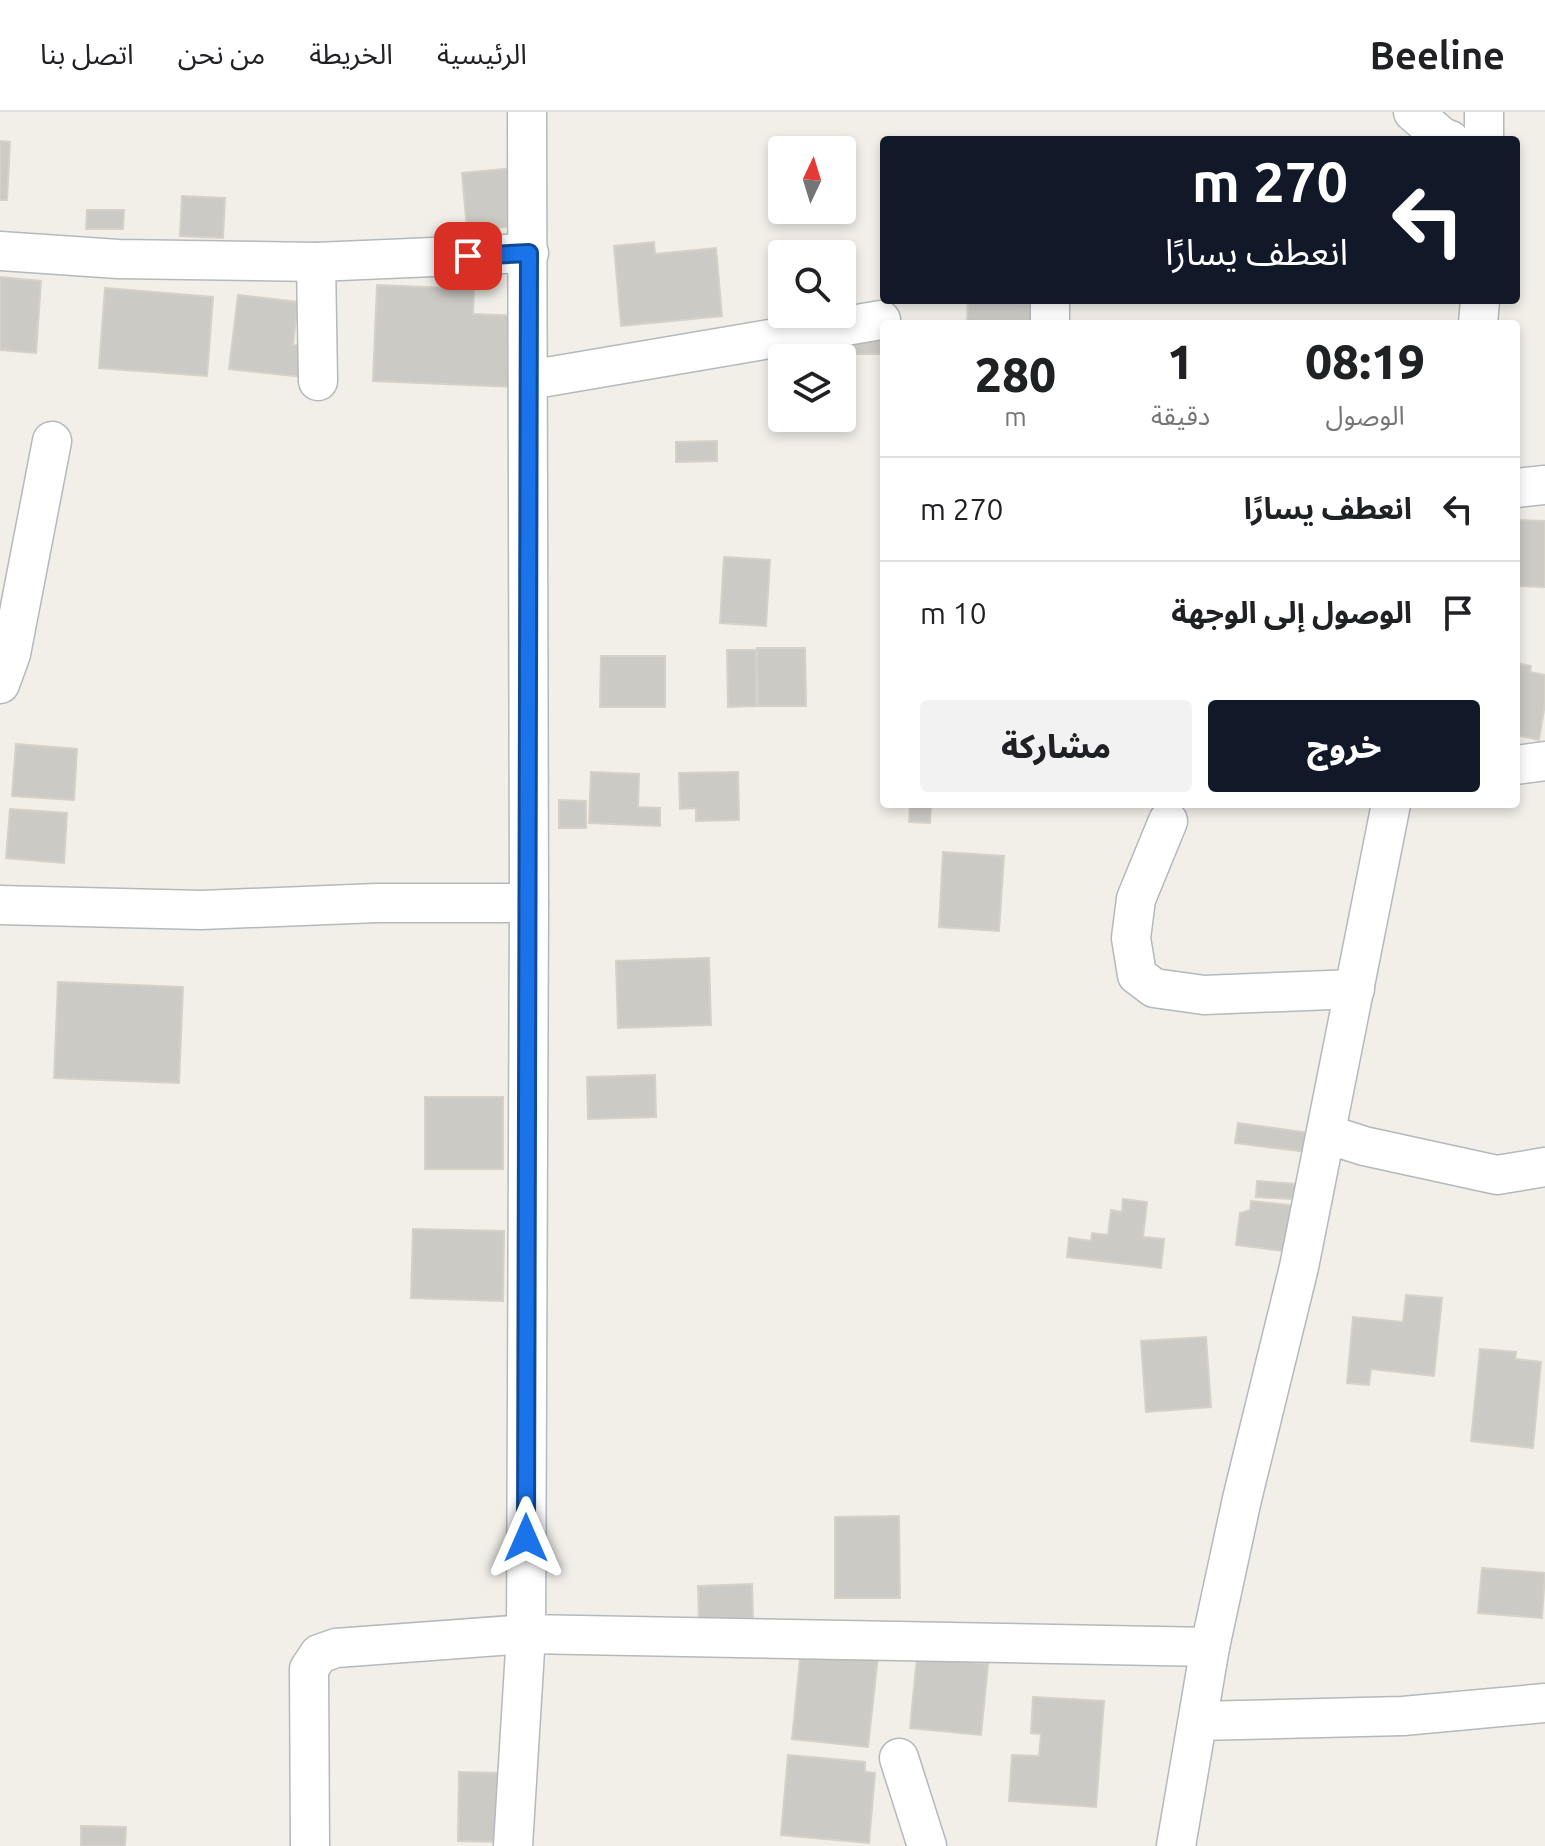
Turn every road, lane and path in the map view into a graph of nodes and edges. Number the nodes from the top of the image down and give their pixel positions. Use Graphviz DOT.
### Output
graph roads {
  1 [pos="527,112"];
  2 [pos="1413,112"];
  3 [pos="1484,112"];
  4 [pos="1441,136"];
  5 [pos="1484,136"];
  6 [pos="0,251"];
  7 [pos="529,253"];
  8 [pos="316,262"];
  9 [pos="880,320"];
  10 [pos="529,380"];
  11 [pos="318,381"];
  12 [pos="52,441"];
  13 [pos="1545,485"];
  14 [pos="1520,488"];
  15 [pos="0,684"];
  16 [pos="1545,761"];
  17 [pos="1520,764"];
  18 [pos="1390,808"];
  19 [pos="1168,821"];
  20 [pos="529,903"];
  21 [pos="0,905"];
  22 [pos="1355,989"];
  23 [pos="1327,1134"];
  24 [pos="1545,1167"];
  25 [pos="526,1634"];
  26 [pos="1210,1647"];
  27 [pos="1545,1703"];
  28 [pos="1198,1721"];
  29 [pos="899,1758"];
  30 [pos="310,1846"];
  31 [pos="513,1846"];
  32 [pos="927,1846"];
  33 [pos="1176,1846"];
  1 -- 7 [label="street"];
  2 -- 4 [label="street"];
  3 -- 5 [label="street"];
  6 -- 8 [label="street"];
  7 -- 8 [label="street"];
  7 -- 10 [label="street"];
  8 -- 11 [label="street"];
  9 -- 10 [label="street"];
  10 -- 20 [label="street"];
  12 -- 15 [label="street"];
  13 -- 14 [label="street"];
  16 -- 17 [label="street"];
  18 -- 22 [label="street"];
  19 -- 22 [label="street"];
  20 -- 21 [label="street"];
  20 -- 25 [label="street"];
  22 -- 23 [label="street"];
  23 -- 24 [label="street"];
  23 -- 26 [label="street"];
  25 -- 26 [label="street"];
  25 -- 30 [label="street"];
  25 -- 31 [label="street"];
  26 -- 28 [label="street"];
  27 -- 28 [label="street"];
  28 -- 33 [label="street"];
  29 -- 32 [label="street"];
}
